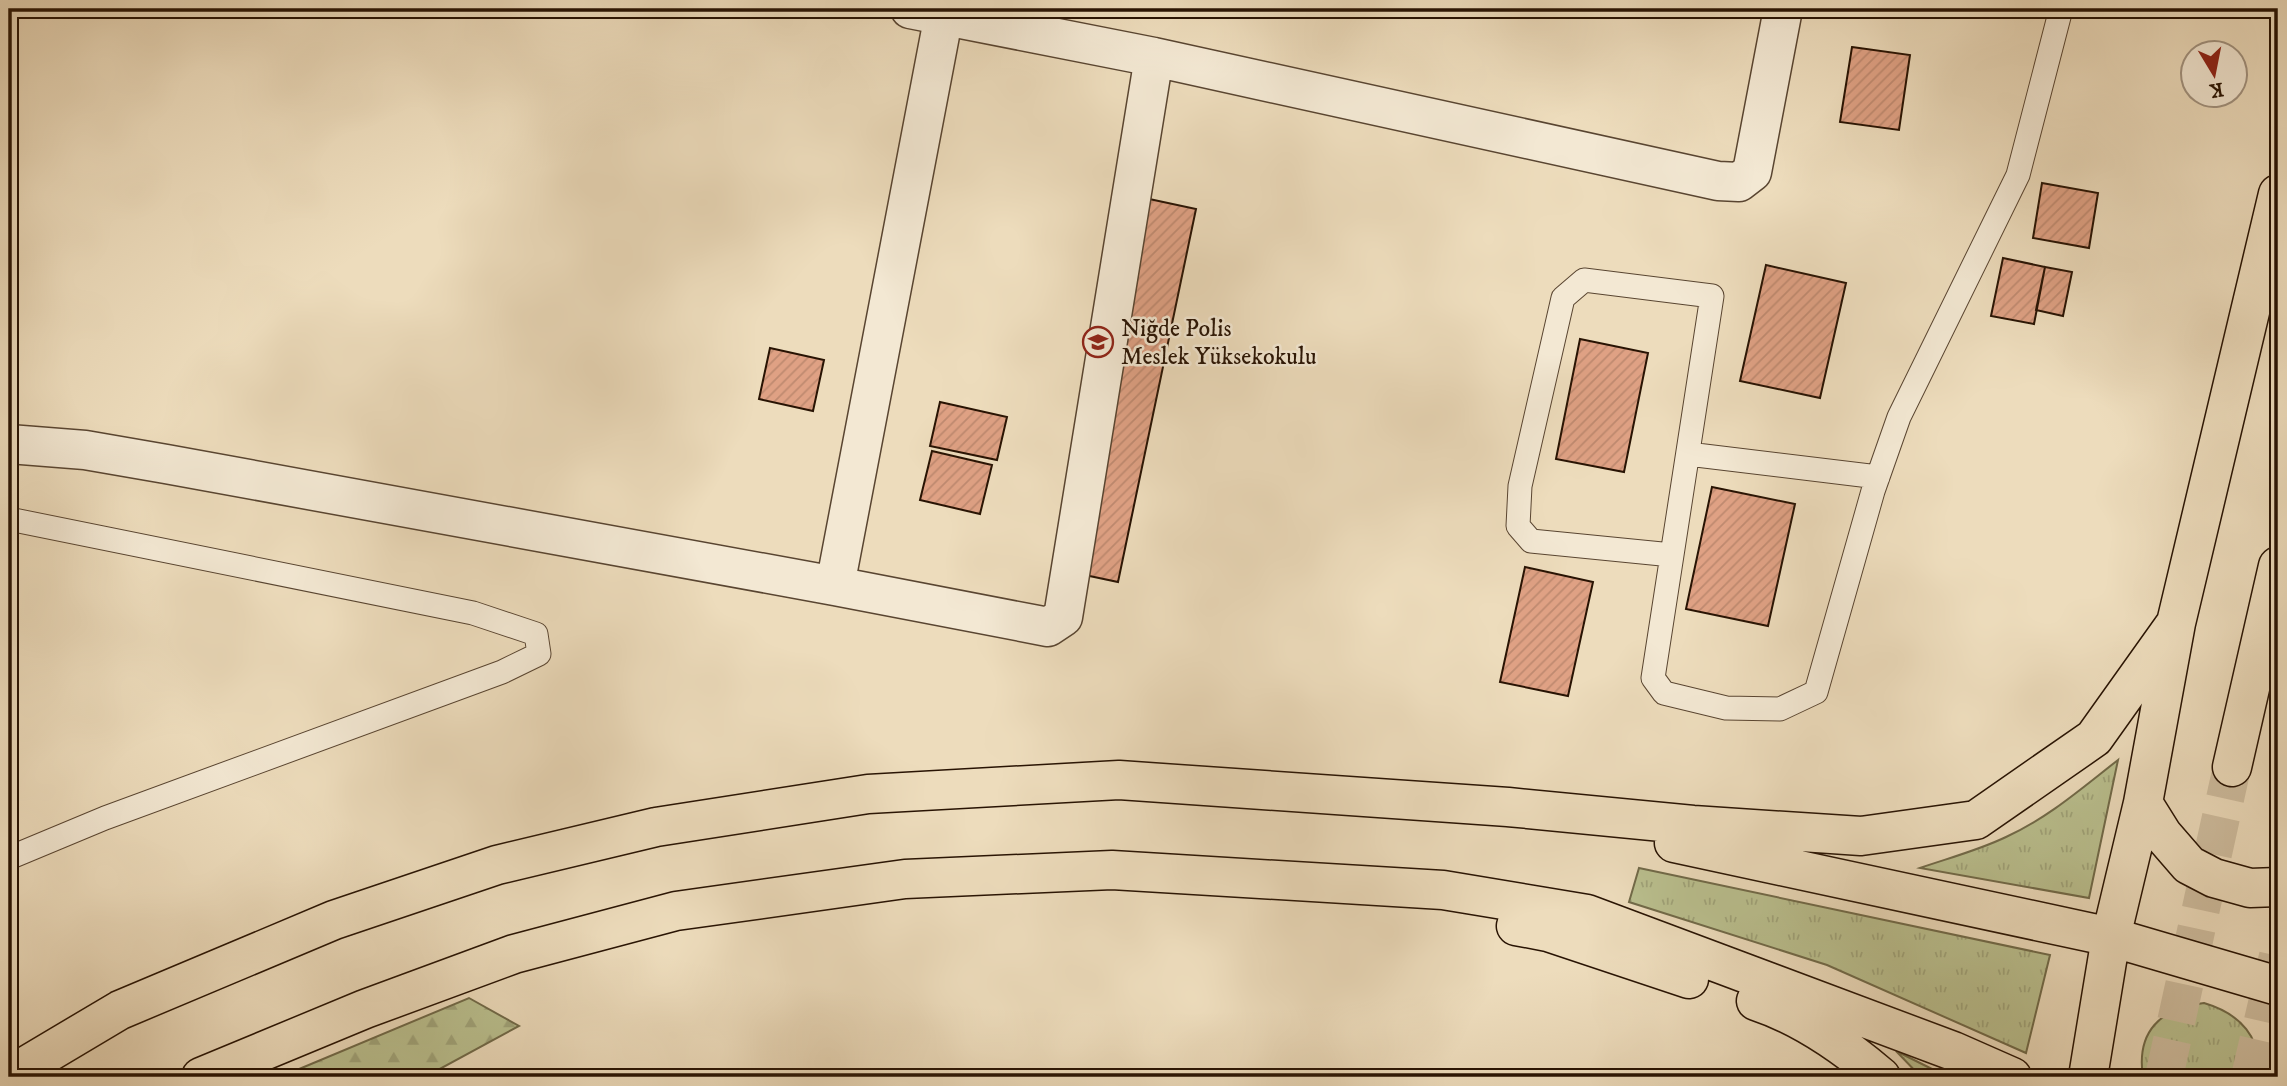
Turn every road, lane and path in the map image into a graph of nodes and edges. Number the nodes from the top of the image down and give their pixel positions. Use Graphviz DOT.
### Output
graph roads {
  1 [pos="1783,9"];
  2 [pos="2061,9"];
  3 [pos="933,11"];
  4 [pos="1154,57"];
  5 [pos="2278,194"];
  6 [pos="9,444"];
  7 [pos="1688,454"];
  8 [pos="1878,477"];
  9 [pos="9,519"];
  10 [pos="1672,555"];
  11 [pos="2278,566"];
  12 [pos="835,586"];
  13 [pos="2176,623"];
  14 [pos="2232,767"];
  15 [pos="2143,803"];
  16 [pos="1508,807"];
  17 [pos="9,858"];
  18 [pos="1112,870"];
  19 [pos="2278,887"];
  20 [pos="2111,937"];
  21 [pos="2278,986"];
  22 [pos="9,1076"];
  23 [pos="201,1077"];
  24 [pos="1881,1077"];
  25 [pos="2012,1077"];
  26 [pos="2088,1077"];
  1 -- 4 [label="street"];
  2 -- 8 [label="lane"];
  3 -- 4 [label="street"];
  3 -- 12 [label="street"];
  4 -- 12 [label="street"];
  5 -- 13 [label="highway"];
  6 -- 12 [label="street"];
  7 -- 8 [label="lane"];
  7 -- 10 [label="lane"];
  7 -- 10 [label="lane"];
  8 -- 10 [label="lane"];
  9 -- 17 [label="lane"];
  11 -- 14 [label="highway"];
  13 -- 15 [label="highway"];
  13 -- 16 [label="highway"];
  15 -- 19 [label="highway"];
  15 -- 20 [label="highway"];
  16 -- 20 [label="highway"];
  16 -- 22 [label="highway"];
  18 -- 23 [label="highway"];
  18 -- 24 [label="highway"];
  18 -- 25 [label="highway"];
  20 -- 21 [label="highway"];
  20 -- 26 [label="highway"];
}
